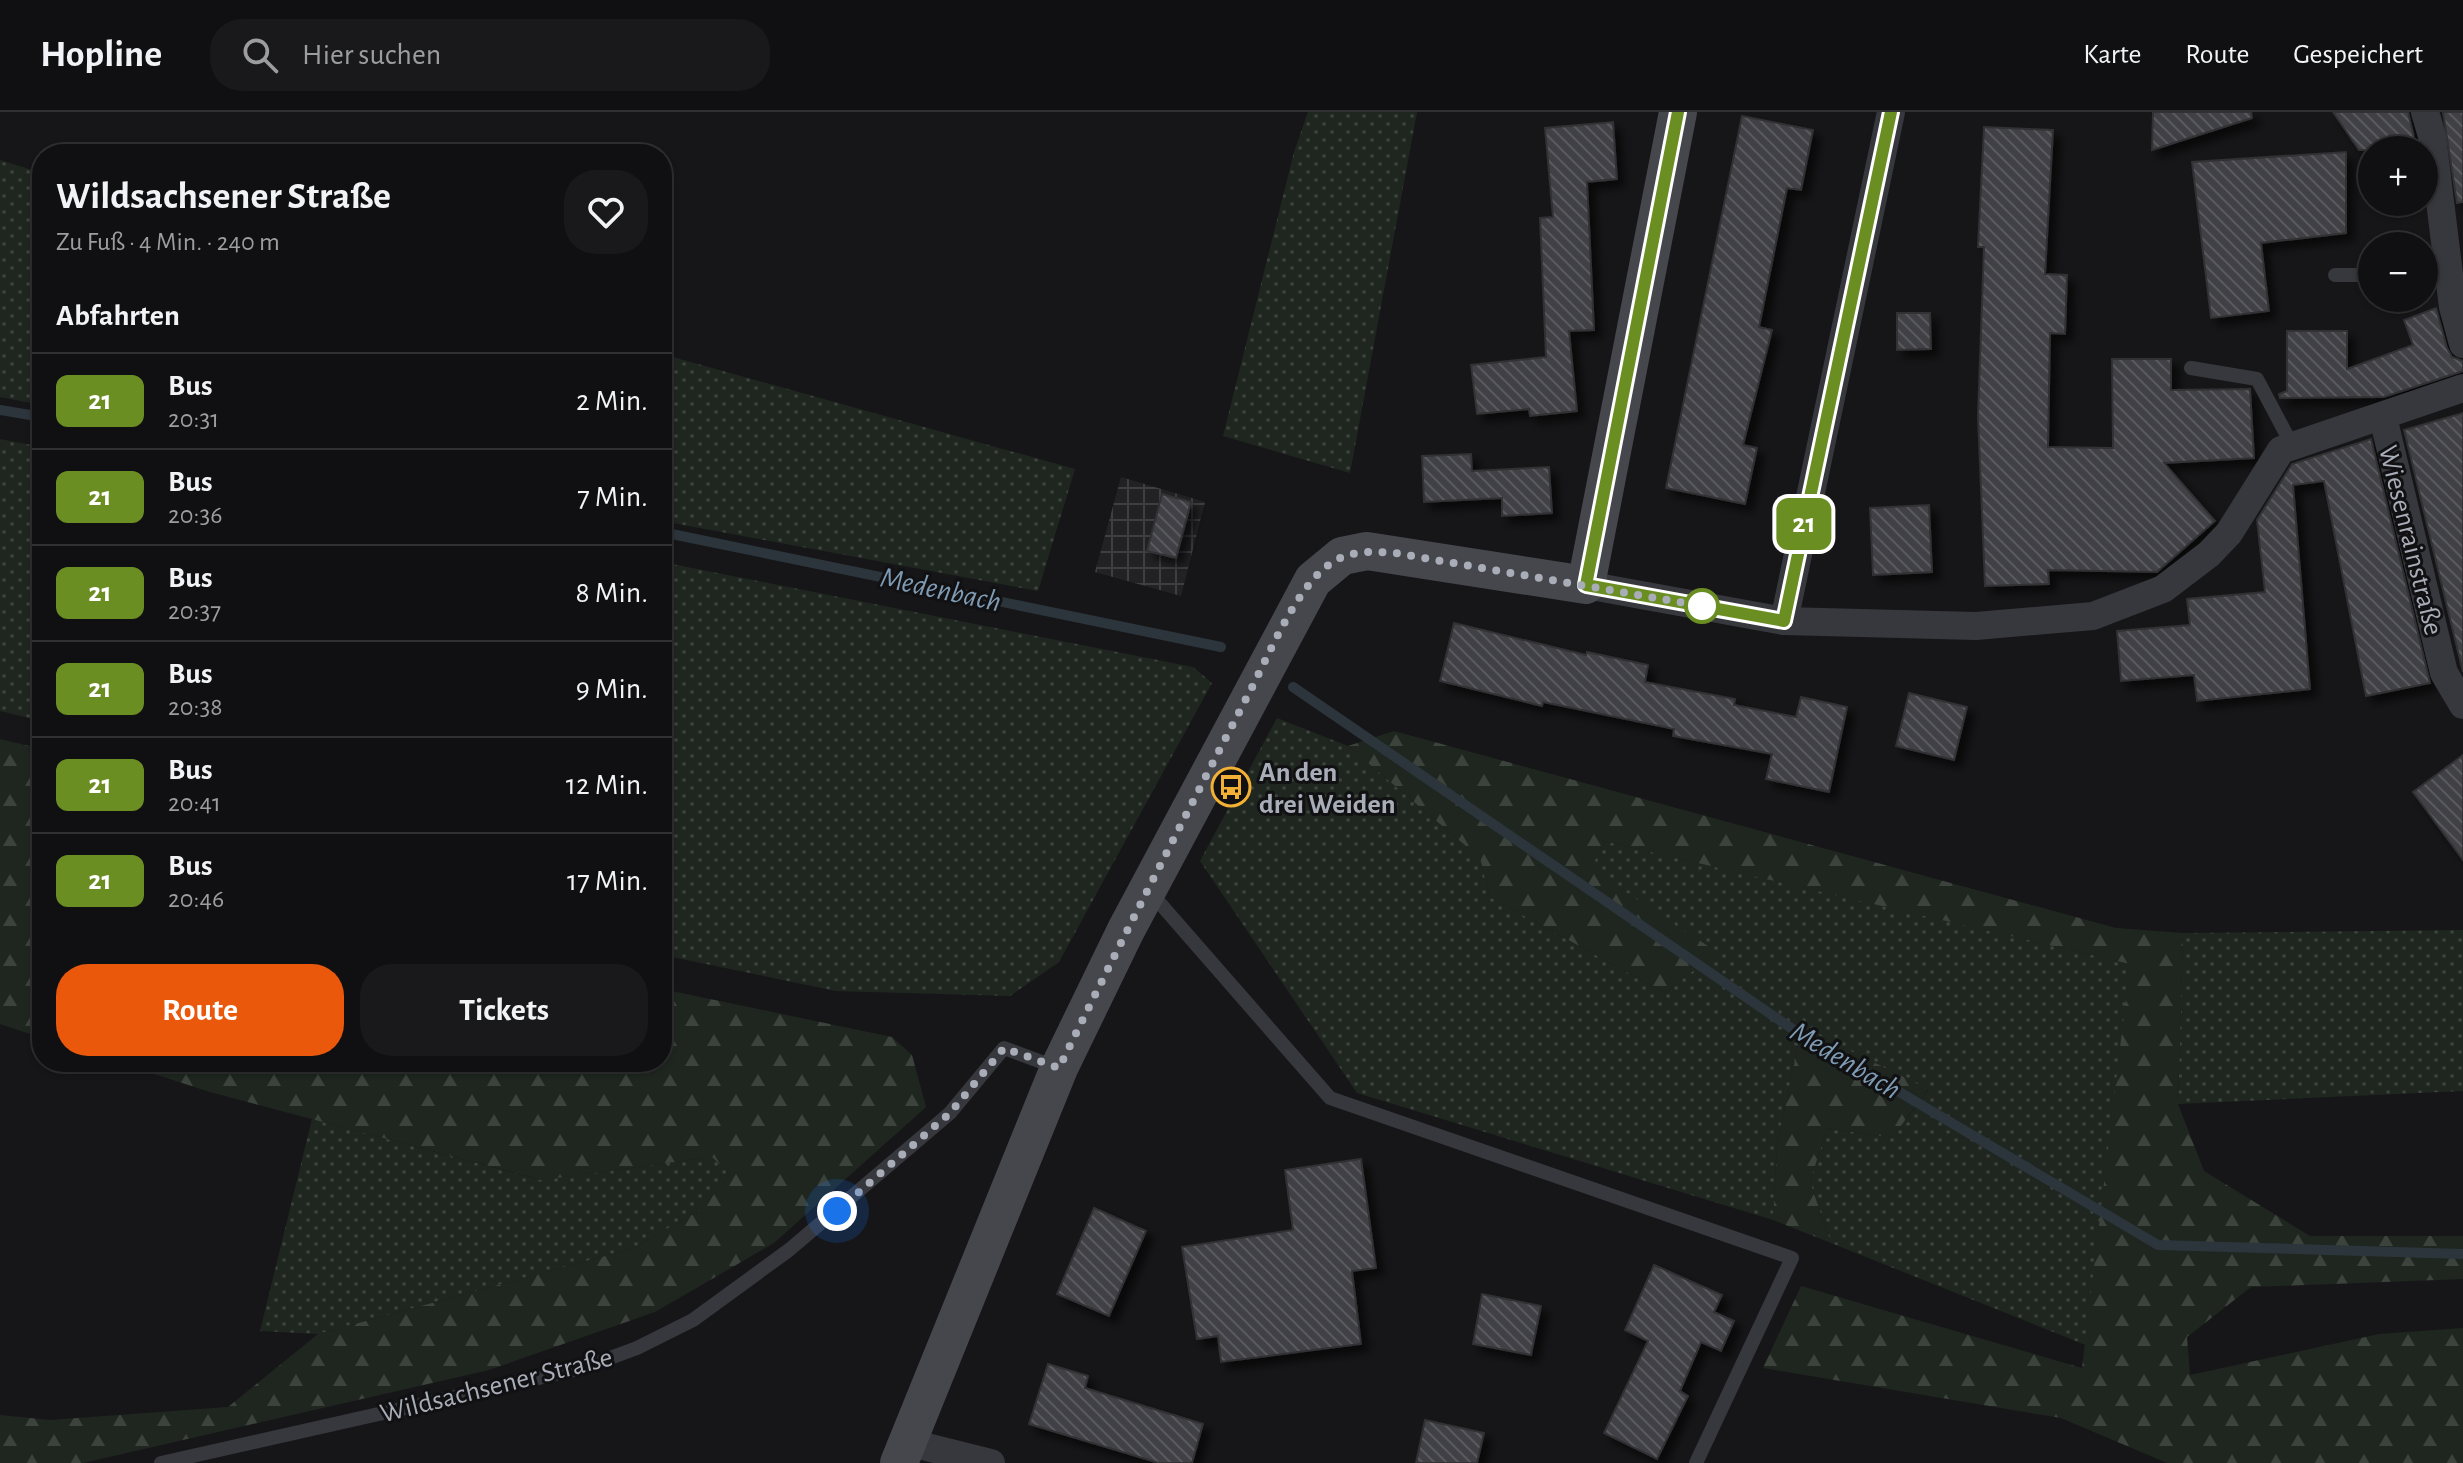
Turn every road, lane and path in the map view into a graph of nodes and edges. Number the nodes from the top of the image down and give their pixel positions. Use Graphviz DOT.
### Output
graph roads {
  1 [pos="1678,112"];
  2 [pos="1891,112"];
  3 [pos="2425,112"];
  4 [pos="2435,232"];
  5 [pos="2335,275"];
  6 [pos="2358,275"];
  7 [pos="2438,276"];
  8 [pos="2463,344"];
  9 [pos="2191,368"];
  10 [pos="2463,388"];
  11 [pos="2383,417"];
  12 [pos="2292,445"];
  13 [pos="1586,585"];
  14 [pos="1784,621"];
  15 [pos="2463,705"];
  16 [pos="1147,890"];
  17 [pos="1059,1068"];
  18 [pos="903,1452"];
  19 [pos="161,1463"];
  20 [pos="991,1463"];
  21 [pos="1696,1463"];
  1 -- 13 [label="main road"];
  2 -- 14 [label="street"];
  3 -- 4 [label="street"];
  5 -- 6 [label="lane"];
  7 -- 8 [label="street"];
  9 -- 12 [label="lane"];
  10 -- 11 [label="street"];
  11 -- 12 [label="street"];
  11 -- 15 [label="street, Wiesenrainstraße"];
  12 -- 14 [label="street"];
  13 -- 14 [label="street"];
  13 -- 16 [label="main road"];
  16 -- 17 [label="main road"];
  16 -- 21 [label="lane"];
  17 -- 18 [label="main road"];
  17 -- 19 [label="lane, Wildsachsener Straße"];
  18 -- 20 [label="street"];
}
